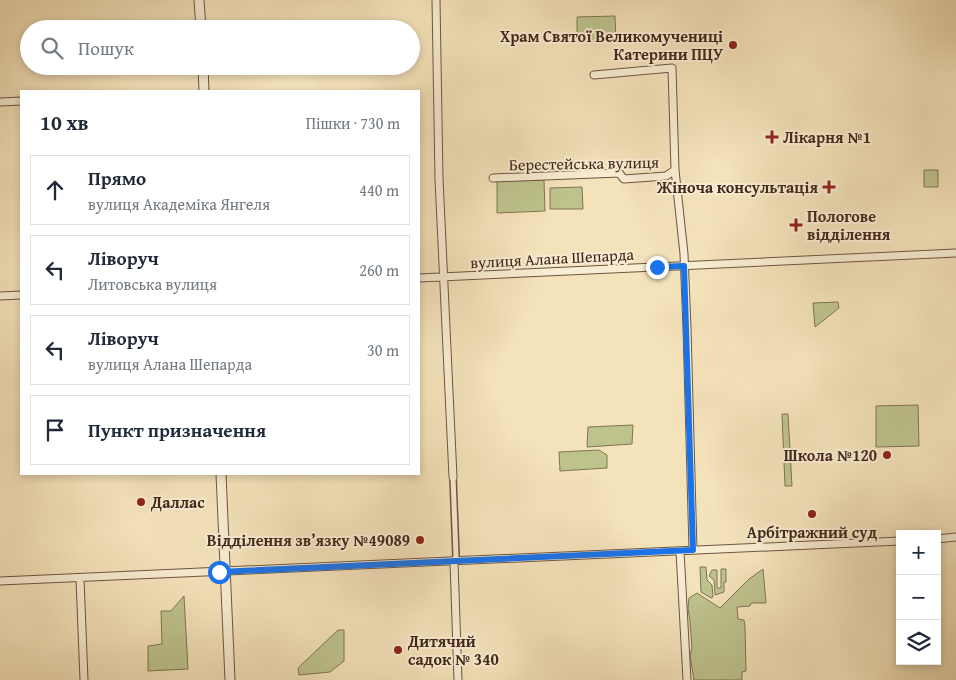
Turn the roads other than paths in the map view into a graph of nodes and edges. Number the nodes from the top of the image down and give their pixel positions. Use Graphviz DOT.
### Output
graph roads {
  1 [pos="199,0"];
  2 [pos="436,0"];
  3 [pos="200,20"];
  4 [pos="203,75"];
  5 [pos="594,75"];
  6 [pos="204,90"];
  7 [pos="20,101"];
  8 [pos="0,102"];
  9 [pos="675,170"];
  10 [pos="493,178"];
  11 [pos="956,253"];
  12 [pos="684,266"];
  13 [pos="443,276"];
  14 [pos="420,278"];
  15 [pos="20,295"];
  16 [pos="0,296"];
  17 [pos="221,475"];
  18 [pos="453,477"];
  19 [pos="956,537"];
  20 [pos="941,539"];
  21 [pos="896,541"];
  22 [pos="693,550"];
  23 [pos="680,551"];
  24 [pos="454,562"];
  25 [pos="226,571"];
  26 [pos="80,578"];
  27 [pos="0,581"];
  28 [pos="84,680"];
  29 [pos="230,680"];
  30 [pos="458,680"];
  31 [pos="687,680"];
  1 -- 3 [label="street"];
  2 -- 13 [label="street"];
  4 -- 6 [label="street"];
  5 -- 9 [label="street"];
  7 -- 8 [label="street"];
  9 -- 10 [label="street, Берестейська вулиця"];
  9 -- 12 [label="street"];
  11 -- 12 [label="street, вулиця Алана Шепарда"];
  12 -- 13 [label="street, вулиця Алана Шепарда"];
  12 -- 22 [label="street"];
  13 -- 14 [label="street, вулиця Алана Шепарда"];
  13 -- 18 [label="street"];
  15 -- 16 [label="street"];
  17 -- 25 [label="street"];
  18 -- 24 [label="street"];
  19 -- 20 [label="street"];
  21 -- 22 [label="street"];
  22 -- 23 [label="street"];
  23 -- 24 [label="street"];
  23 -- 31 [label="street"];
  24 -- 25 [label="street"];
  24 -- 30 [label="street"];
  25 -- 26 [label="street"];
  25 -- 29 [label="street"];
  26 -- 27 [label="street"];
  26 -- 28 [label="street"];
}
